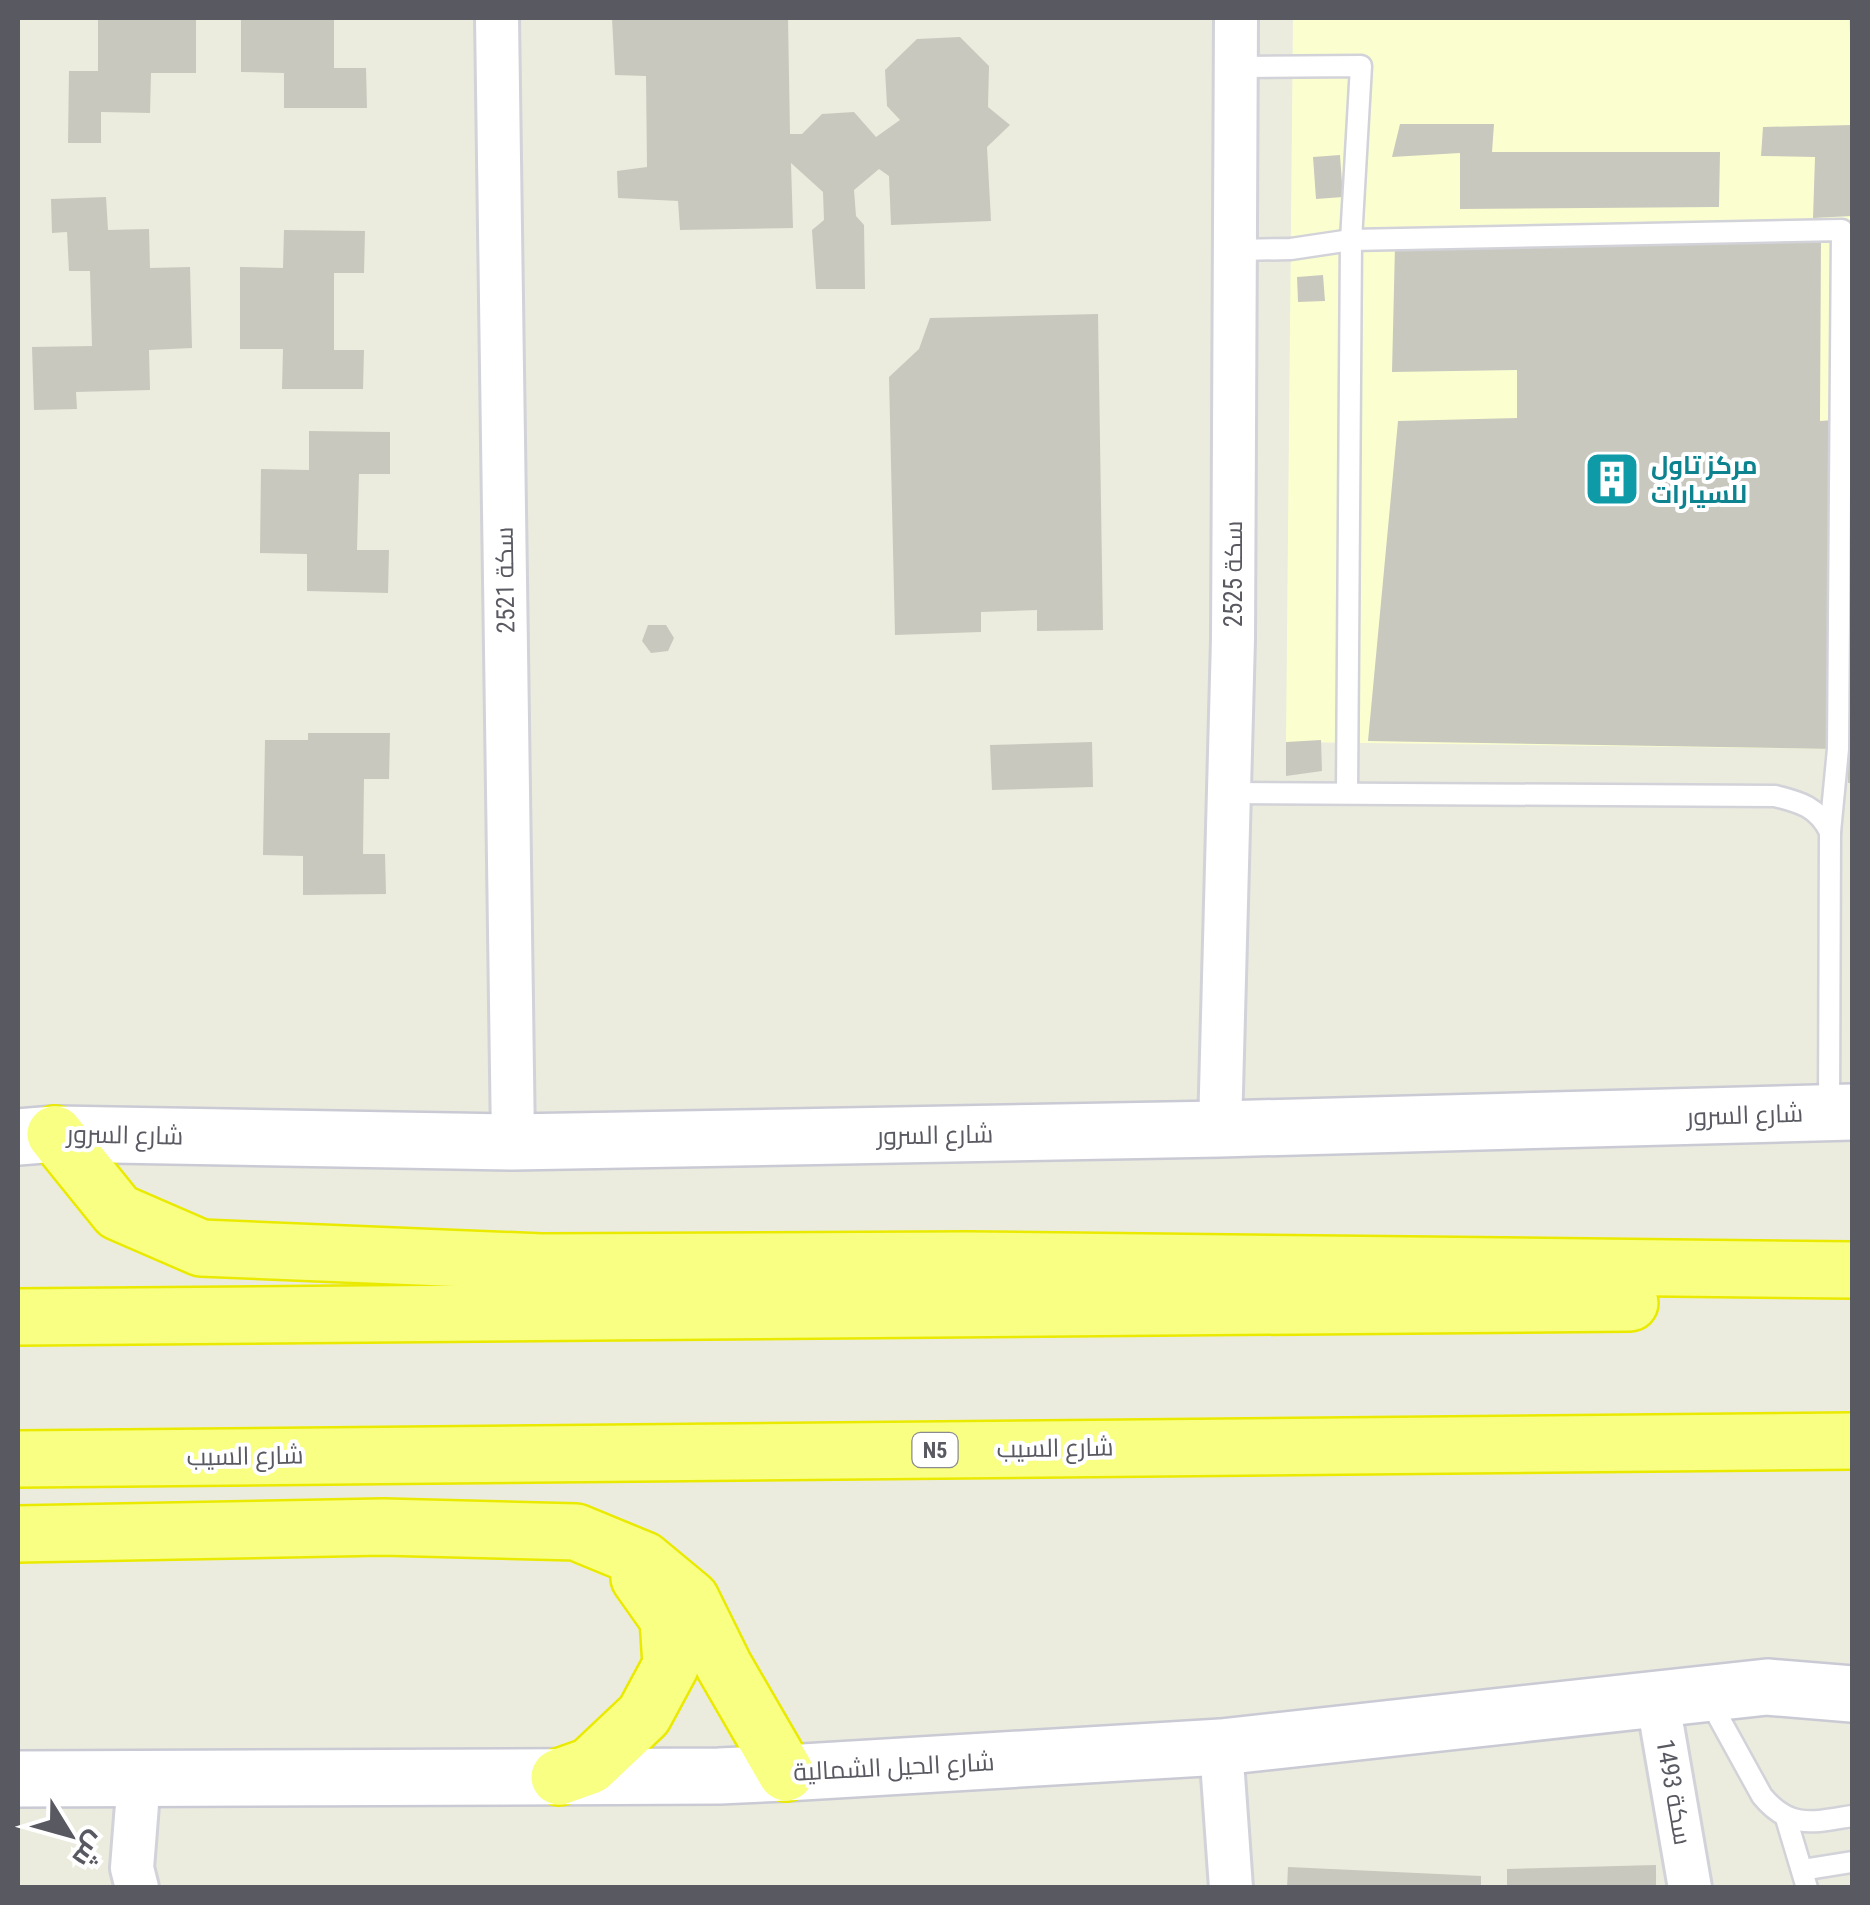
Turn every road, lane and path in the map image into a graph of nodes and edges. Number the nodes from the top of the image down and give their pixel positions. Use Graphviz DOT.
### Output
graph roads {
  1 [pos="497,18"];
  2 [pos="1236,18"];
  3 [pos="1236,67"];
  4 [pos="1351,240"];
  5 [pos="1235,250"];
  6 [pos="1229,792"];
  7 [pos="1347,792"];
  8 [pos="1830,832"];
  9 [pos="1841,1112"];
  10 [pos="1220,1130"];
  11 [pos="36,1135"];
  12 [pos="513,1142"];
  13 [pos="1852,1270"];
  14 [pos="1852,1301"];
  15 [pos="18,1317"];
  16 [pos="1852,1441"];
  17 [pos="18,1458"];
  18 [pos="576,1532"];
  19 [pos="18,1534"];
  20 [pos="1852,1660"];
  21 [pos="1767,1686"];
  22 [pos="1681,1694"];
  23 [pos="1852,1694"];
  24 [pos="1221,1748"];
  25 [pos="786,1773"];
  26 [pos="560,1777"];
  27 [pos="18,1779"];
  28 [pos="139,1779"];
  29 [pos="1852,1816"];
  30 [pos="1786,1818"];
  31 [pos="1852,1862"];
  32 [pos="1804,1879"];
  33 [pos="137,1888"];
  34 [pos="1231,1888"];
  35 [pos="1690,1888"];
  1 -- 12 [label="street, سكة 2521"];
  2 -- 3 [label="street, سكة 2525"];
  3 -- 4 [label="lane"];
  3 -- 5 [label="street, سكة 2525"];
  4 -- 5 [label="lane"];
  4 -- 7 [label="lane"];
  4 -- 8 [label="lane"];
  5 -- 6 [label="street, سكة 2525"];
  6 -- 7 [label="lane"];
  6 -- 10 [label="street, سكة 2525"];
  7 -- 8 [label="lane"];
  8 -- 9 [label="lane"];
  9 -- 10 [label="street, شارع السرور"];
  10 -- 12 [label="street, شارع السرور"];
  11 -- 12 [label="street, شارع السرور"];
  11 -- 13 [label="highway"];
  14 -- 15 [label="highway"];
  16 -- 17 [label="highway, شارع السيب / N5"];
  18 -- 19 [label="highway"];
  18 -- 25 [label="highway"];
  18 -- 26 [label="highway"];
  20 -- 21 [label="street, شارع الحيل الشمالية"];
  21 -- 22 [label="street, شارع الحيل الشمالية"];
  21 -- 23 [label="street, شارع الحيل الشمالية"];
  22 -- 24 [label="street, شارع الحيل الشمالية"];
  22 -- 30 [label="lane"];
  22 -- 35 [label="street, سكة 1493"];
  24 -- 25 [label="street, شارع الحيل الشمالية"];
  24 -- 34 [label="street"];
  25 -- 26 [label="street, شارع الحيل الشمالية"];
  26 -- 28 [label="street, شارع الحيل الشمالية"];
  27 -- 28 [label="street, شارع الحيل الشمالية"];
  28 -- 33 [label="street"];
  29 -- 30 [label="lane"];
  30 -- 32 [label="lane"];
  31 -- 32 [label="lane"];
}
